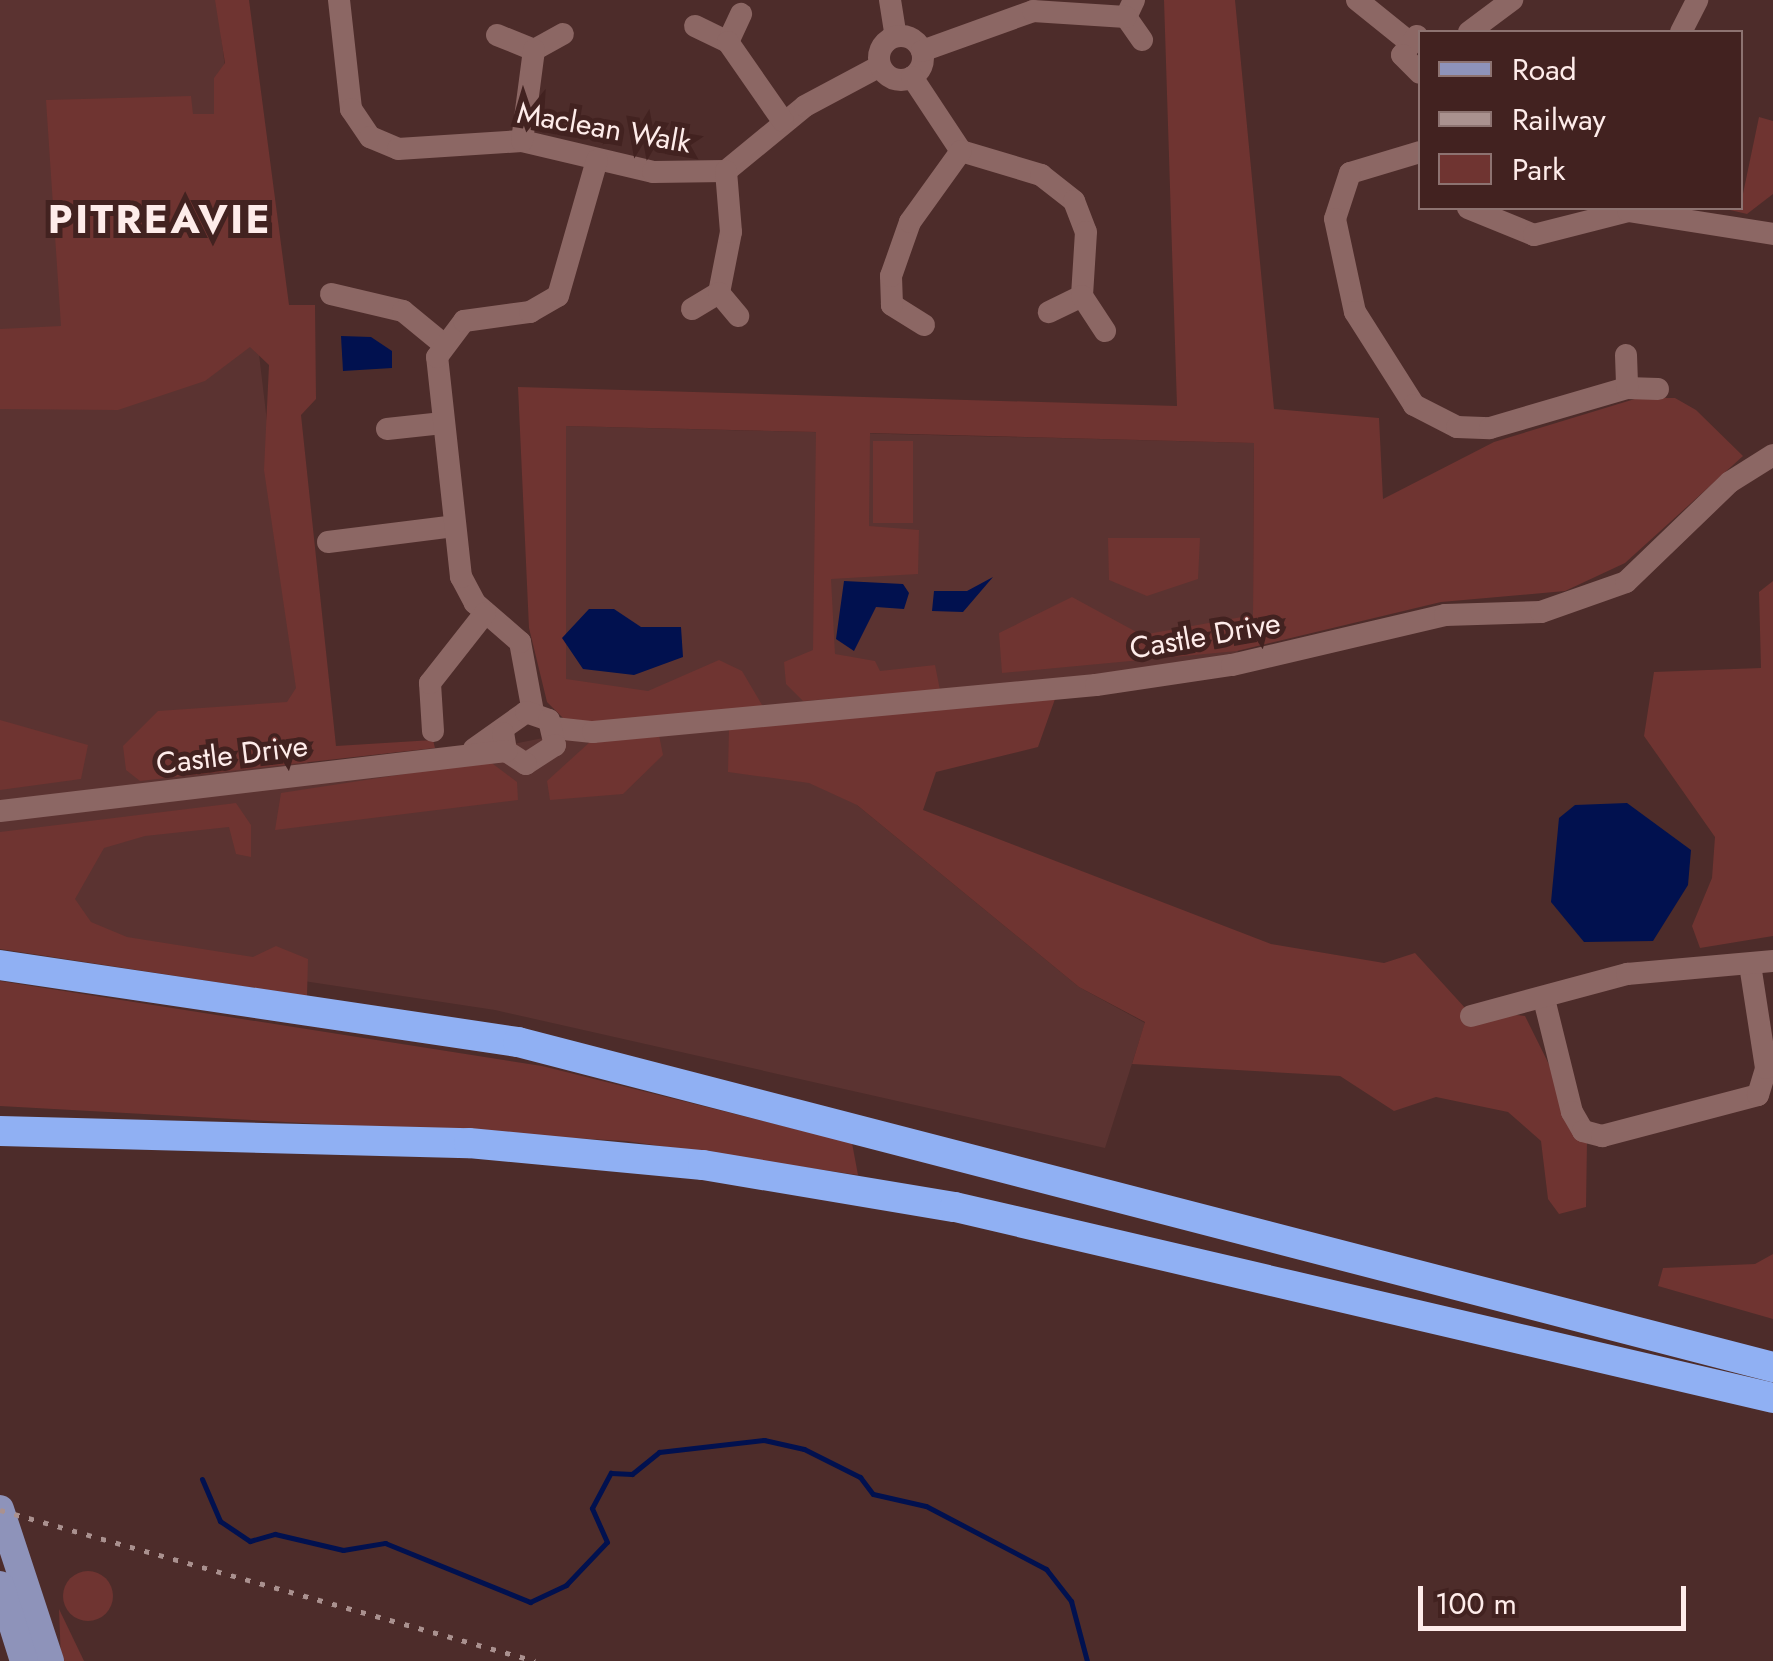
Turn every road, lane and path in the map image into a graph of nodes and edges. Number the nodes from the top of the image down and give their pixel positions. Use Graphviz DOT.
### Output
graph roads {
  1 [pos="339,0"];
  2 [pos="890,0"];
  3 [pos="1357,0"];
  4 [pos="1512,0"];
  5 [pos="1698,0"];
  6 [pos="1130,8"];
  7 [pos="741,14"];
  8 [pos="695,26"];
  9 [pos="1472,30"];
  10 [pos="1686,30"];
  11 [pos="563,34"];
  12 [pos="497,35"];
  13 [pos="896,36"];
  14 [pos="1414,38"];
  15 [pos="1142,40"];
  16 [pos="728,42"];
  17 [pos="534,50"];
  18 [pos="922,51"];
  19 [pos="880,66"];
  20 [pos="1418,71"];
  21 [pos="912,77"];
  22 [pos="784,121"];
  23 [pos="522,141"];
  24 [pos="961,151"];
  25 [pos="1418,153"];
  26 [pos="597,160"];
  27 [pos="726,171"];
  28 [pos="1473,210"];
  29 [pos="1625,210"];
  30 [pos="1634,210"];
  31 [pos="1773,234"];
  32 [pos="331,294"];
  33 [pos="718,294"];
  34 [pos="1082,296"];
  35 [pos="692,309"];
  36 [pos="1049,312"];
  37 [pos="738,316"];
  38 [pos="924,325"];
  39 [pos="1105,332"];
  40 [pos="442,343"];
  41 [pos="1626,356"];
  42 [pos="1627,388"];
  43 [pos="1658,389"];
  44 [pos="442,423"];
  45 [pos="388,428"];
  46 [pos="1773,455"];
  47 [pos="454,526"];
  48 [pos="328,542"];
  49 [pos="485,613"];
  50 [pos="526,712"];
  51 [pos="433,730"];
  52 [pos="555,736"];
  53 [pos="505,742"];
  54 [pos="0,810"];
  55 [pos="1762,963"];
  56 [pos="0,965"];
  57 [pos="1544,999"];
  58 [pos="1470,1016"];
  59 [pos="0,1131"];
  60 [pos="1773,1366"];
  61 [pos="1773,1398"];
  62 [pos="0,1509"];
  63 [pos="0,1585"];
  64 [pos="24,1661"];
  65 [pos="50,1661"];
  1 -- 23 [label="street, Maclean Walk"];
  2 -- 13 [label="street"];
  3 -- 14 [label="street"];
  4 -- 9 [label="street"];
  5 -- 10 [label="street"];
  6 -- 15 [label="street"];
  6 -- 18 [label="street"];
  7 -- 16 [label="street"];
  8 -- 16 [label="street"];
  11 -- 17 [label="street"];
  12 -- 17 [label="street"];
  13 -- 18 [label="street"];
  13 -- 19 [label="street"];
  14 -- 20 [label="street"];
  16 -- 22 [label="street"];
  17 -- 23 [label="street"];
  18 -- 21 [label="street"];
  19 -- 21 [label="street"];
  19 -- 22 [label="street, Maclean Walk"];
  21 -- 24 [label="street"];
  22 -- 27 [label="street, Maclean Walk"];
  23 -- 26 [label="street, Maclean Walk"];
  24 -- 34 [label="street"];
  24 -- 38 [label="street"];
  25 -- 42 [label="street"];
  26 -- 27 [label="street, Maclean Walk"];
  26 -- 40 [label="street"];
  27 -- 33 [label="street"];
  28 -- 29 [label="street"];
  30 -- 31 [label="street"];
  32 -- 40 [label="street"];
  33 -- 35 [label="street"];
  33 -- 37 [label="street"];
  34 -- 36 [label="street"];
  34 -- 39 [label="street"];
  40 -- 44 [label="street"];
  41 -- 42 [label="street"];
  42 -- 43 [label="street"];
  44 -- 45 [label="street"];
  44 -- 47 [label="street"];
  46 -- 52 [label="street, Castle Drive"];
  47 -- 48 [label="street"];
  47 -- 49 [label="street"];
  49 -- 50 [label="street"];
  49 -- 51 [label="street"];
  50 -- 52 [label="street"];
  50 -- 53 [label="street"];
  52 -- 53 [label="street, Castle Drive"];
  53 -- 54 [label="street, Castle Drive"];
  55 -- 57 [label="street"];
  55 -- 57 [label="street"];
  56 -- 60 [label="highway"];
  57 -- 58 [label="street"];
  59 -- 61 [label="highway"];
  62 -- 65 [label="main road"];
  63 -- 64 [label="main road"];
}
